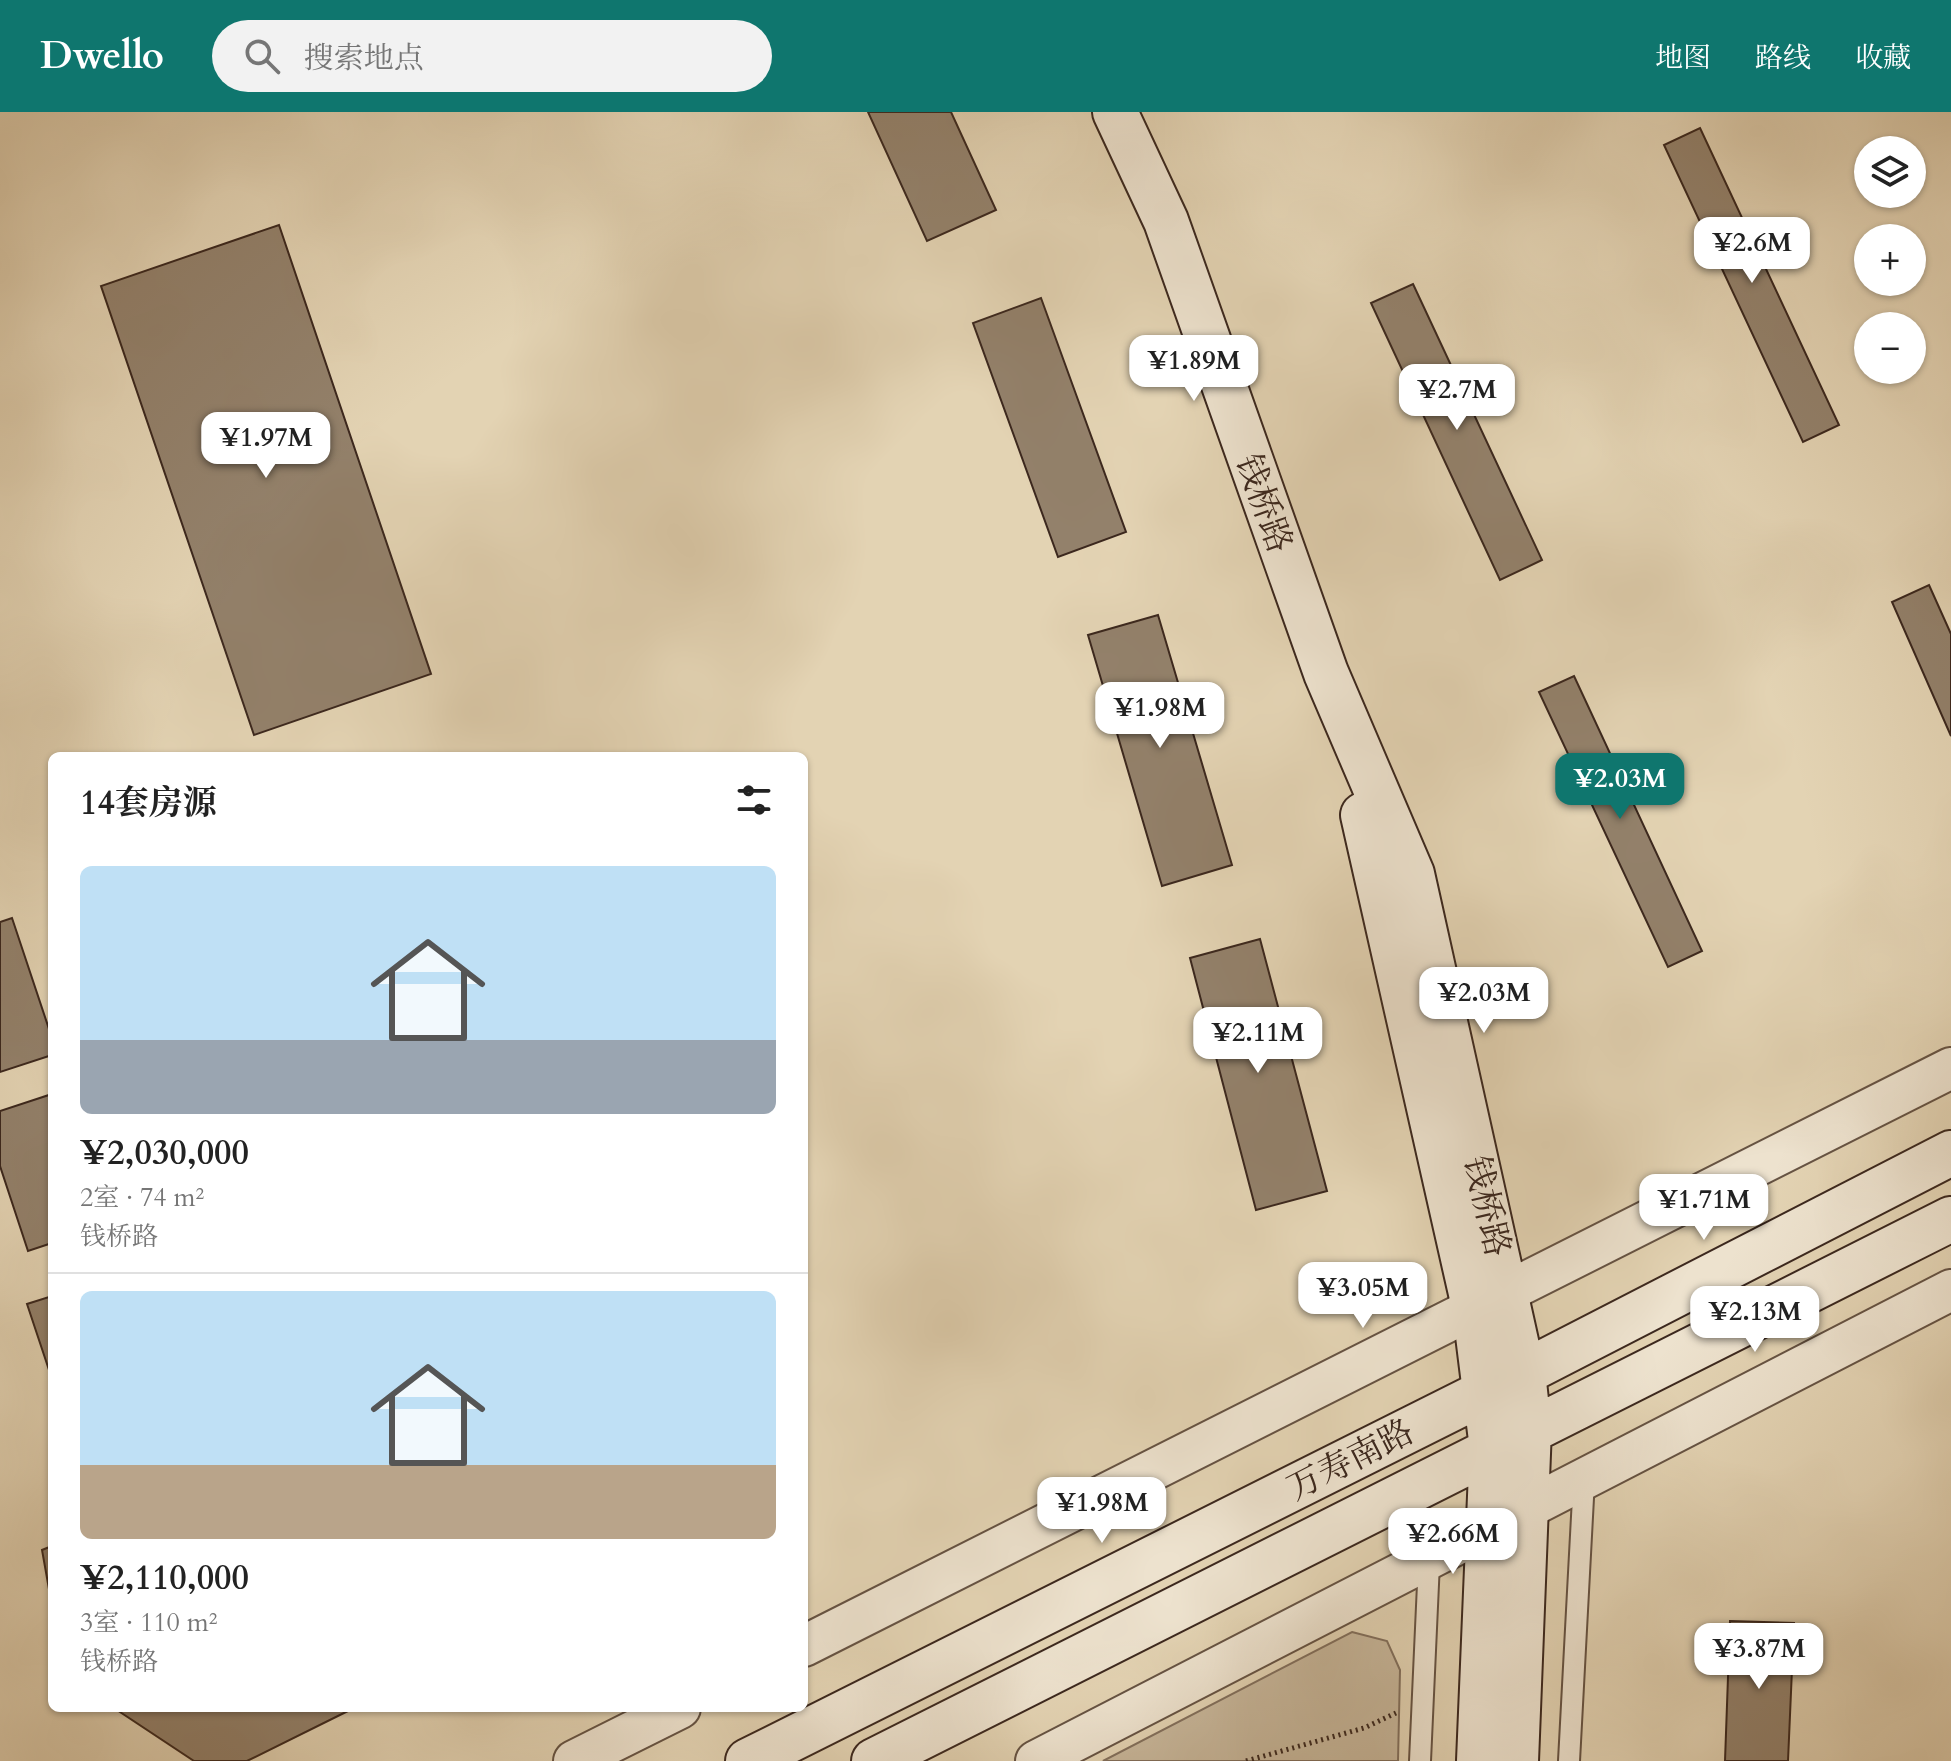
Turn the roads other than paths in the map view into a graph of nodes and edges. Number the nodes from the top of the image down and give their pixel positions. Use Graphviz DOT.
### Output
graph roads {
  1 [pos="1115,112"];
  2 [pos="1951,1068"];
  3 [pos="1951,1153"];
  4 [pos="1951,1219"];
  5 [pos="1951,1290"];
  6 [pos="1492,1302"];
  7 [pos="1506,1381"];
  8 [pos="1511,1438"];
  9 [pos="1584,1479"];
  10 [pos="1507,1519"];
  11 [pos="1429,1562"];
  12 [pos="808,1644"];
  13 [pos="672,1712"];
  14 [pos="574,1761"];
  15 [pos="748,1761"];
  16 [pos="874,1761"];
  17 [pos="1036,1761"];
  18 [pos="1420,1761"];
  19 [pos="1479,1761"];
  20 [pos="1516,1761"];
  21 [pos="1569,1761"];
  1 -- 6 [label="main road, 钱桥路"];
  2 -- 6 [label="street"];
  3 -- 7 [label="main road, 万寿南路"];
  4 -- 8 [label="main road, 万寿南路"];
  5 -- 9 [label="street"];
  6 -- 7 [label="main road, 钱桥路"];
  6 -- 12 [label="street"];
  7 -- 8 [label="main road, 钱桥路"];
  7 -- 15 [label="main road, 万寿南路"];
  8 -- 10 [label="main road, 钱桥路"];
  8 -- 16 [label="main road, 万寿南路"];
  9 -- 10 [label="street"];
  9 -- 21 [label="lane"];
  10 -- 11 [label="street"];
  10 -- 19 [label="main road, 钱桥路"];
  10 -- 20 [label="main road, 钱桥路"];
  11 -- 17 [label="street"];
  11 -- 18 [label="lane"];
  13 -- 14 [label="street"];
}
